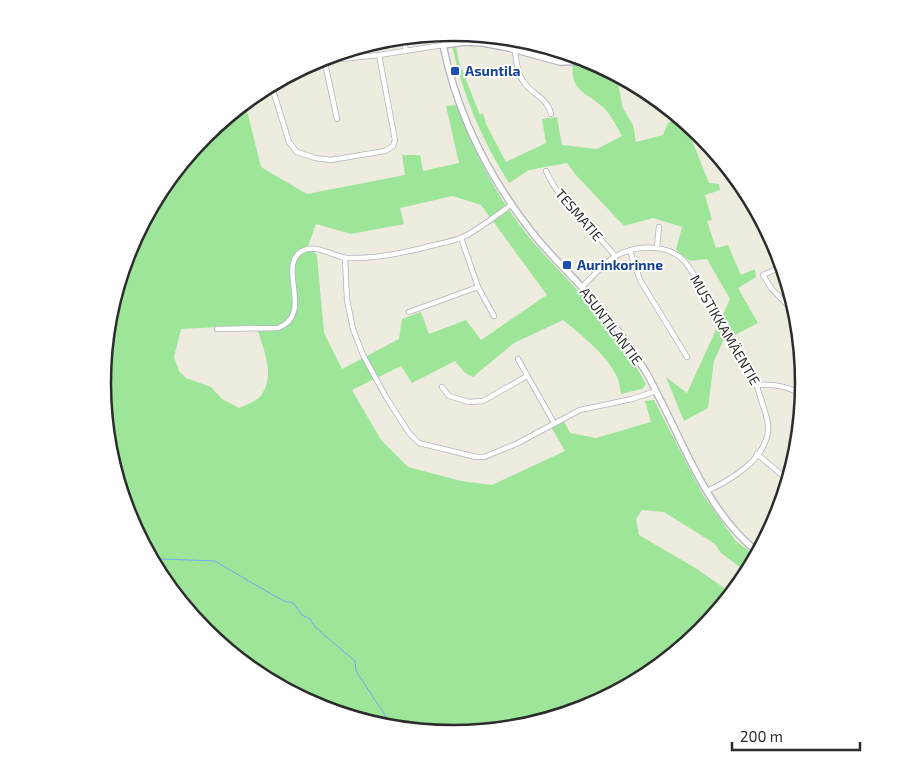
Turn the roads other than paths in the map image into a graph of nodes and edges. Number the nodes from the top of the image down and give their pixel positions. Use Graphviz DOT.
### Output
graph roads {
  1 [pos="405,45"];
  2 [pos="443,45"];
  3 [pos="515,50"];
  4 [pos="406,51"];
  5 [pos="545,54"];
  6 [pos="379,56"];
  7 [pos="358,58"];
  8 [pos="544,58"];
  9 [pos="344,59"];
  10 [pos="571,62"];
  11 [pos="326,66"];
  12 [pos="274,92"];
  13 [pos="552,114"];
  14 [pos="337,118"];
  15 [pos="546,171"];
  16 [pos="511,205"];
  17 [pos="659,227"];
  18 [pos="461,238"];
  19 [pos="657,247"];
  20 [pos="630,251"];
  21 [pos="615,256"];
  22 [pos="345,258"];
  23 [pos="776,269"];
  24 [pos="582,286"];
  25 [pos="478,287"];
  26 [pos="786,303"];
  27 [pos="409,312"];
  28 [pos="494,316"];
  29 [pos="217,330"];
  30 [pos="686,357"];
  31 [pos="518,359"];
  32 [pos="527,376"];
  33 [pos="758,385"];
  34 [pos="442,387"];
  35 [pos="656,392"];
  36 [pos="796,392"];
  37 [pos="554,423"];
  38 [pos="757,454"];
  39 [pos="783,476"];
  40 [pos="707,491"];
  41 [pos="754,548"];
  1 -- 4 [label="street"];
  2 -- 3 [label="street"];
  2 -- 4 [label="street"];
  2 -- 16 [label="street, ASUNTILANTIE"];
  3 -- 8 [label="street"];
  3 -- 13 [label="street"];
  4 -- 6 [label="street"];
  5 -- 8 [label="street"];
  6 -- 7 [label="street"];
  6 -- 12 [label="street"];
  7 -- 9 [label="street"];
  8 -- 10 [label="street"];
  11 -- 14 [label="street"];
  15 -- 21 [label="street, TESMATIE"];
  16 -- 18 [label="street"];
  16 -- 24 [label="street, ASUNTILANTIE"];
  17 -- 19 [label="street"];
  18 -- 22 [label="street"];
  18 -- 25 [label="street"];
  19 -- 20 [label="street"];
  19 -- 33 [label="street, MUSTIKKAMÄENTIE"];
  20 -- 21 [label="street"];
  20 -- 30 [label="street"];
  21 -- 24 [label="street"];
  22 -- 29 [label="street"];
  22 -- 37 [label="street"];
  23 -- 26 [label="street"];
  24 -- 35 [label="street, ASUNTILANTIE"];
  25 -- 27 [label="street"];
  25 -- 28 [label="street"];
  31 -- 32 [label="street"];
  32 -- 34 [label="street"];
  32 -- 37 [label="street"];
  33 -- 36 [label="street"];
  33 -- 38 [label="street, MUSTIKKAMÄENTIE"];
  35 -- 37 [label="street"];
  35 -- 40 [label="street, ASUNTILANTIE"];
  38 -- 39 [label="street"];
  38 -- 40 [label="street, MUSTIKKAMÄENTIE"];
  40 -- 41 [label="street, ASUNTILANTIE"];
}
